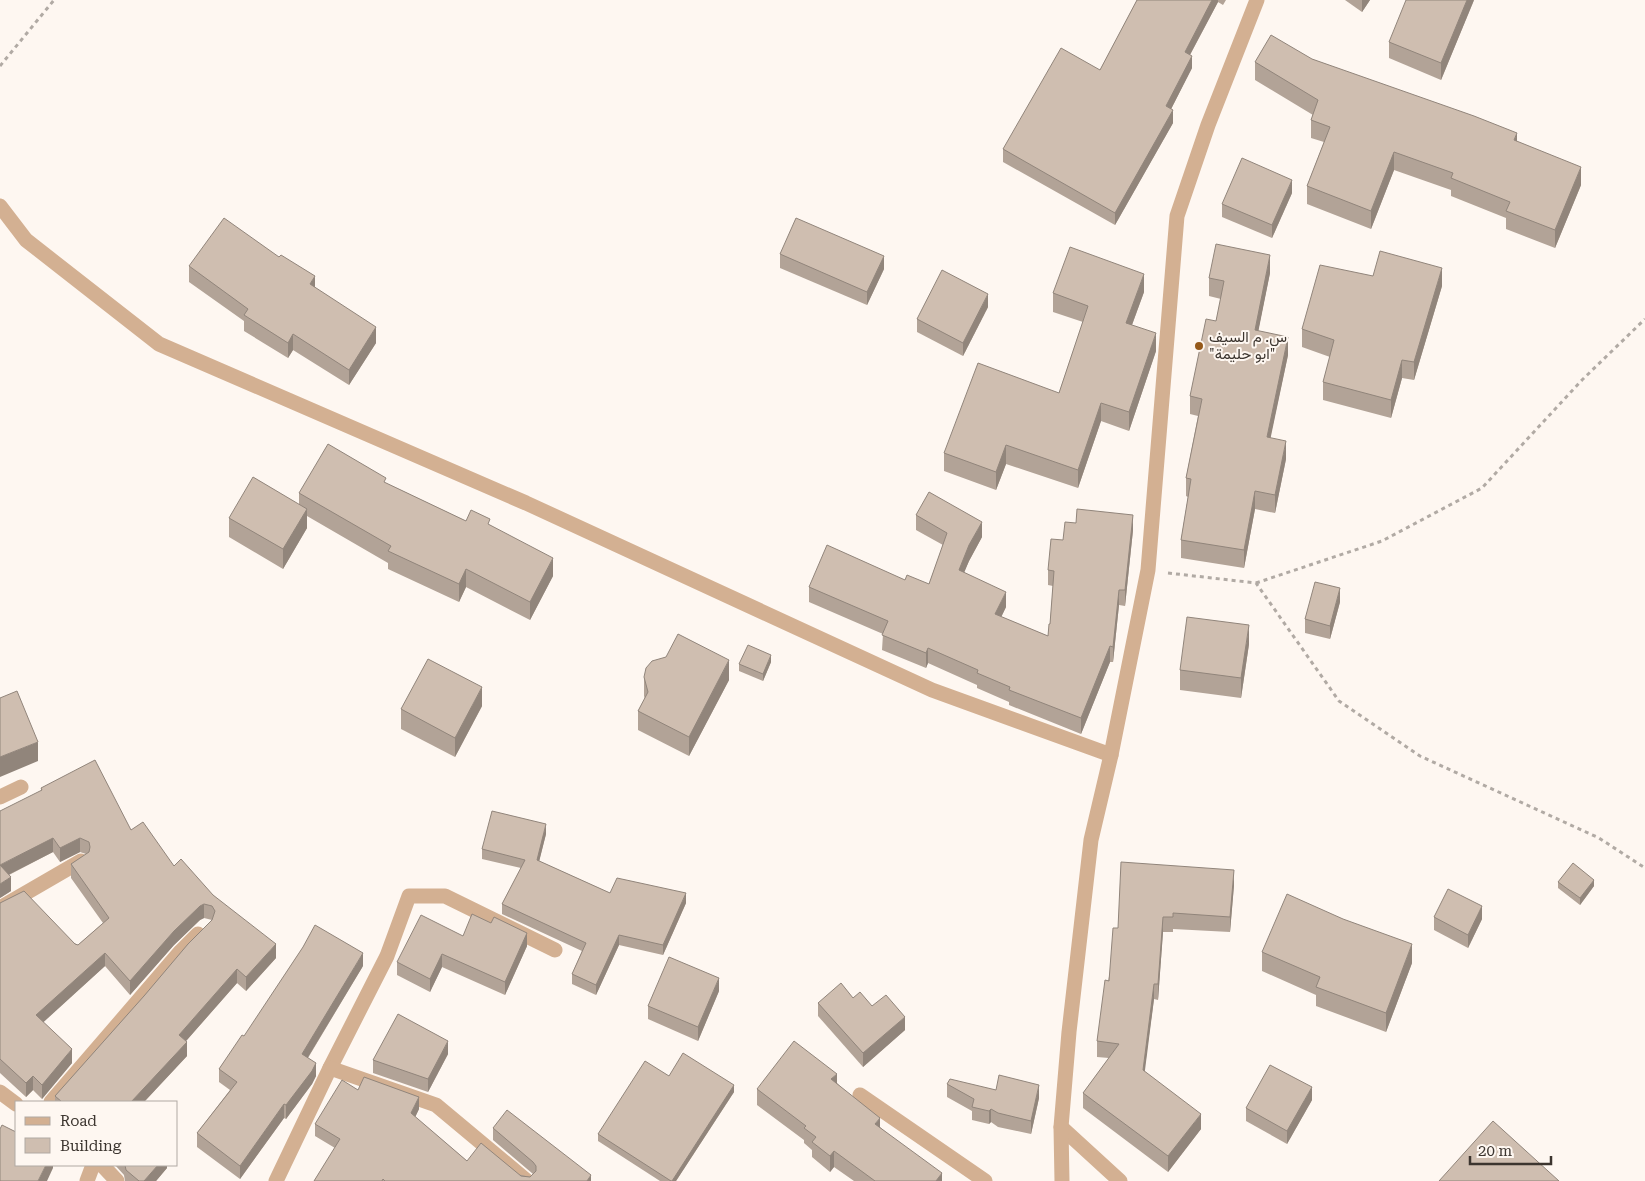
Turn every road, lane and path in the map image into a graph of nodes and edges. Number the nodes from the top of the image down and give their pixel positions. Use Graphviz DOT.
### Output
graph roads {
  1 [pos="54,0"];
  2 [pos="1257,0"];
  3 [pos="0,66"];
  4 [pos="0,206"];
  5 [pos="1645,319"];
  6 [pos="1148,570"];
  7 [pos="1256,583"];
  8 [pos="1111,755"];
  9 [pos="21,787"];
  10 [pos="0,797"];
  11 [pos="81,861"];
  12 [pos="1645,868"];
  13 [pos="0,908"];
  14 [pos="206,927"];
  15 [pos="555,950"];
  16 [pos="330,1068"];
  17 [pos="0,1092"];
  18 [pos="860,1095"];
  19 [pos="52,1101"];
  20 [pos="15,1103"];
  21 [pos="1061,1127"];
  22 [pos="93,1166"];
  23 [pos="103,1166"];
  24 [pos="87,1181"];
  25 [pos="117,1181"];
  26 [pos="276,1181"];
  27 [pos="527,1181"];
  28 [pos="985,1181"];
  29 [pos="1062,1181"];
  30 [pos="1120,1181"];
  1 -- 3 [label="path"];
  2 -- 6 [label="street"];
  4 -- 8 [label="street"];
  5 -- 7 [label="path"];
  6 -- 7 [label="path"];
  6 -- 8 [label="street"];
  7 -- 12 [label="path"];
  8 -- 21 [label="street"];
  9 -- 10 [label="street"];
  11 -- 13 [label="street"];
  14 -- 19 [label="street"];
  15 -- 16 [label="street"];
  16 -- 26 [label="street"];
  16 -- 27 [label="street"];
  17 -- 20 [label="street"];
  18 -- 28 [label="street"];
  21 -- 29 [label="street"];
  21 -- 30 [label="street"];
  22 -- 24 [label="street"];
  23 -- 25 [label="street"];
}
